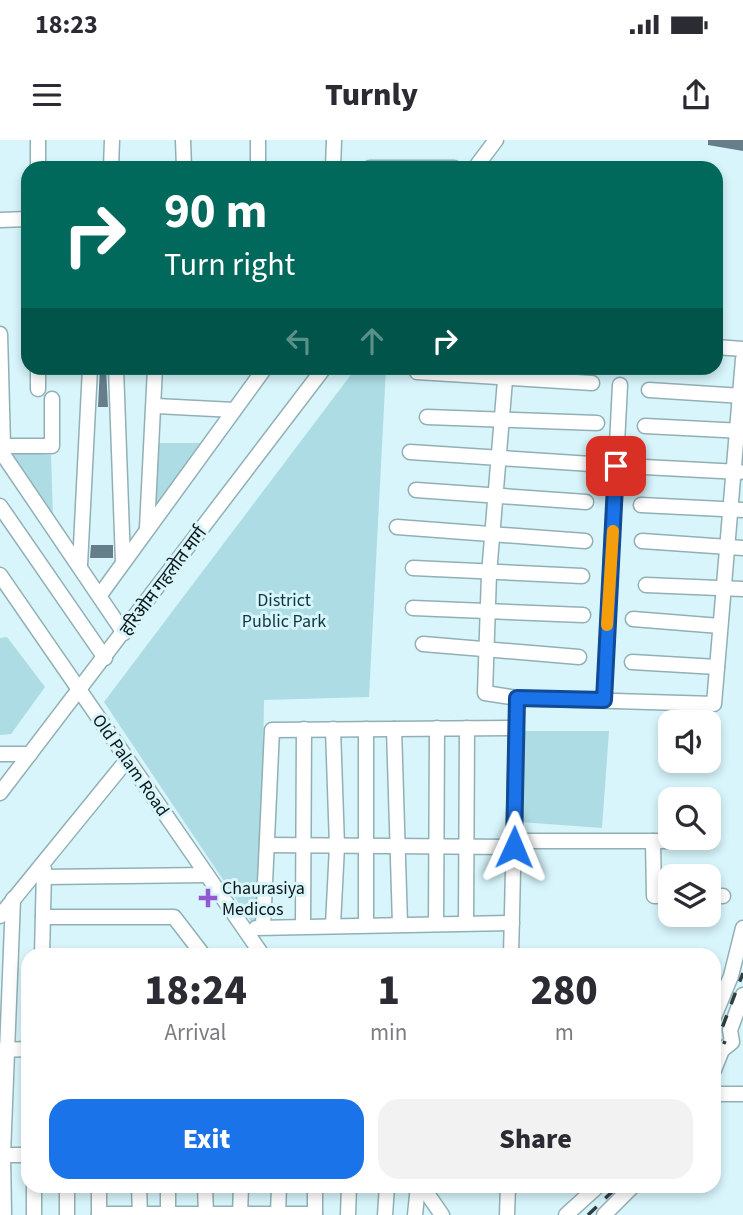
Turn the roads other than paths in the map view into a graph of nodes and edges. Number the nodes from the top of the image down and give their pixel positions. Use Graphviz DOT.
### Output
graph roads {
  1 [pos="38,140"];
  2 [pos="112,140"];
  3 [pos="183,140"];
  4 [pos="258,140"];
  5 [pos="334,140"];
  6 [pos="496,140"];
  7 [pos="38,161"];
  8 [pos="111,161"];
  9 [pos="184,161"];
  10 [pos="258,161"];
  11 [pos="334,161"];
  12 [pos="480,161"];
  13 [pos="21,219"];
  14 [pos="0,220"];
  15 [pos="0,334"];
  16 [pos="723,348"];
  17 [pos="743,349"];
  18 [pos="743,359"];
  19 [pos="38,375"];
  20 [pos="90,375"];
  21 [pos="116,375"];
  22 [pos="156,375"];
  23 [pos="260,375"];
  24 [pos="319,375"];
  25 [pos="505,375"];
  26 [pos="522,375"];
  27 [pos="592,383"];
  28 [pos="620,385"];
  29 [pos="38,388"];
  30 [pos="649,390"];
  31 [pos="741,396"];
  32 [pos="52,399"];
  33 [pos="156,406"];
  34 [pos="234,410"];
  35 [pos="427,417"];
  36 [pos="500,421"];
  37 [pos="597,424"];
  38 [pos="645,426"];
  39 [pos="740,431"];
  40 [pos="1,448"];
  41 [pos="410,452"];
  42 [pos="497,458"];
  43 [pos="591,464"];
  44 [pos="644,467"];
  45 [pos="738,471"];
  46 [pos="416,490"];
  47 [pos="494,497"];
  48 [pos="586,502"];
  49 [pos="642,505"];
  50 [pos="0,506"];
  51 [pos="737,510"];
  52 [pos="397,527"];
  53 [pos="147,529"];
  54 [pos="491,534"];
  55 [pos="585,541"];
  56 [pos="642,541"];
  57 [pos="727,547"];
  58 [pos="743,548"];
  59 [pos="123,562"];
  60 [pos="80,565"];
  61 [pos="412,568"];
  62 [pos="489,574"];
  63 [pos="0,576"];
  64 [pos="582,576"];
  65 [pos="646,584"];
  66 [pos="723,589"];
  67 [pos="743,589"];
  68 [pos="100,595"];
  69 [pos="413,608"];
  70 [pos="488,610"];
  71 [pos="583,615"];
  72 [pos="633,619"];
  73 [pos="720,626"];
  74 [pos="124,633"];
  75 [pos="423,644"];
  76 [pos="488,648"];
  77 [pos="579,657"];
  78 [pos="105,658"];
  79 [pos="632,662"];
  80 [pos="717,667"];
  81 [pos="80,691"];
  82 [pos="517,698"];
  83 [pos="604,700"];
  84 [pos="467,728"];
  85 [pos="516,728"];
  86 [pos="304,729"];
  87 [pos="333,729"];
  88 [pos="366,729"];
  89 [pos="394,729"];
  90 [pos="437,729"];
  91 [pos="0,754"];
  92 [pos="30,754"];
  93 [pos="127,760"];
  94 [pos="0,793"];
  95 [pos="653,841"];
  96 [pos="658,841"];
  97 [pos="514,844"];
  98 [pos="267,845"];
  99 [pos="305,846"];
  100 [pos="337,846"];
  101 [pos="366,846"];
  102 [pos="398,846"];
  103 [pos="436,847"];
  104 [pos="466,847"];
  105 [pos="45,857"];
  106 [pos="207,875"];
  107 [pos="44,877"];
  108 [pos="658,896"];
  109 [pos="5,906"];
  110 [pos="43,917"];
  111 [pos="466,923"];
  112 [pos="512,923"];
  113 [pos="366,924"];
  114 [pos="400,924"];
  115 [pos="436,924"];
  116 [pos="333,925"];
  117 [pos="303,926"];
  118 [pos="262,927"];
  119 [pos="244,928"];
  120 [pos="743,928"];
  121 [pos="42,948"];
  122 [pos="198,948"];
  123 [pos="258,948"];
  124 [pos="511,948"];
  125 [pos="721,976"];
  126 [pos="731,976"];
  127 [pos="743,995"];
  128 [pos="721,1000"];
  129 [pos="4,1050"];
  130 [pos="721,1053"];
  131 [pos="721,1094"];
  132 [pos="743,1094"];
  133 [pos="2,1155"];
  134 [pos="21,1155"];
  135 [pos="34,1193"];
  136 [pos="67,1193"];
  137 [pos="99,1193"];
  138 [pos="139,1193"];
  139 [pos="168,1193"];
  140 [pos="205,1193"];
  141 [pos="240,1193"];
  142 [pos="279,1193"];
  143 [pos="315,1193"];
  144 [pos="349,1193"];
  145 [pos="387,1193"];
  146 [pos="419,1193"];
  147 [pos="425,1193"];
  148 [pos="508,1193"];
  149 [pos="590,1193"];
  150 [pos="627,1193"];
  151 [pos="99,1214"];
  152 [pos="168,1214"];
  153 [pos="206,1214"];
  154 [pos="240,1214"];
  155 [pos="278,1214"];
  156 [pos="315,1214"];
  157 [pos="4,1215"];
  158 [pos="34,1215"];
  159 [pos="67,1215"];
  160 [pos="140,1215"];
  161 [pos="348,1215"];
  162 [pos="385,1215"];
  163 [pos="415,1215"];
  164 [pos="442,1215"];
  165 [pos="508,1215"];
  166 [pos="566,1215"];
  167 [pos="604,1215"];
  1 -- 7 [label="street"];
  2 -- 8 [label="street"];
  3 -- 9 [label="street"];
  4 -- 10 [label="street"];
  5 -- 11 [label="street"];
  6 -- 12 [label="street"];
  13 -- 14 [label="street"];
  15 -- 40 [label="street"];
  16 -- 17 [label="street"];
  18 -- 31 [label="street"];
  19 -- 29 [label="street"];
  20 -- 60 [label="street"];
  21 -- 59 [label="street"];
  22 -- 33 [label="street"];
  23 -- 34 [label="street"];
  24 -- 74 [label="street, हरिओम गहलोत मार्ग"];
  25 -- 36 [label="street"];
  26 -- 27 [label="street"];
  28 -- 83 [label="street"];
  30 -- 31 [label="street"];
  31 -- 39 [label="street"];
  32 -- 40 [label="street"];
  33 -- 34 [label="street"];
  33 -- 53 [label="street"];
  34 -- 53 [label="street"];
  35 -- 36 [label="street"];
  36 -- 37 [label="street"];
  36 -- 42 [label="street"];
  38 -- 39 [label="street"];
  39 -- 45 [label="street"];
  40 -- 60 [label="street"];
  41 -- 42 [label="street"];
  42 -- 43 [label="street"];
  42 -- 47 [label="street"];
  44 -- 45 [label="street"];
  45 -- 51 [label="street"];
  46 -- 47 [label="street"];
  47 -- 48 [label="street"];
  47 -- 54 [label="street"];
  49 -- 51 [label="street"];
  50 -- 78 [label="street"];
  51 -- 57 [label="street"];
  52 -- 54 [label="street"];
  53 -- 59 [label="street"];
  54 -- 55 [label="street"];
  54 -- 62 [label="street"];
  56 -- 57 [label="street"];
  57 -- 58 [label="street"];
  57 -- 66 [label="street"];
  59 -- 68 [label="street"];
  60 -- 68 [label="street"];
  61 -- 62 [label="street"];
  62 -- 64 [label="street"];
  62 -- 70 [label="street"];
  63 -- 81 [label="street, Old Palam Road"];
  65 -- 66 [label="street"];
  66 -- 67 [label="street"];
  66 -- 73 [label="street"];
  68 -- 74 [label="street"];
  69 -- 70 [label="street"];
  70 -- 71 [label="street"];
  70 -- 76 [label="street"];
  72 -- 73 [label="street"];
  73 -- 80 [label="street"];
  74 -- 78 [label="street, हरिओम गहलोत मार्ग"];
  75 -- 76 [label="street"];
  76 -- 77 [label="street"];
  76 -- 82 [label="street"];
  78 -- 81 [label="street, हरिओम गहलोत मार्ग"];
  79 -- 80 [label="street"];
  80 -- 83 [label="street"];
  81 -- 92 [label="street, हरिओम गहलोत मार्ग"];
  81 -- 93 [label="street, Old Palam Road"];
  82 -- 83 [label="street"];
  82 -- 85 [label="street"];
  84 -- 85 [label="street"];
  84 -- 90 [label="street"];
  84 -- 104 [label="street"];
  85 -- 97 [label="street"];
  86 -- 87 [label="street"];
  86 -- 98 [label="street"];
  86 -- 99 [label="street"];
  87 -- 88 [label="street"];
  87 -- 100 [label="street"];
  88 -- 89 [label="street"];
  88 -- 101 [label="street"];
  89 -- 90 [label="street"];
  89 -- 102 [label="street"];
  90 -- 103 [label="street"];
  91 -- 92 [label="street"];
  92 -- 94 [label="street, हरिओम गहलोत मार्ग"];
  93 -- 105 [label="street"];
  93 -- 106 [label="street, Old Palam Road"];
  95 -- 96 [label="street"];
  95 -- 97 [label="street"];
  95 -- 108 [label="street"];
  97 -- 104 [label="street"];
  97 -- 112 [label="street"];
  98 -- 99 [label="street"];
  98 -- 118 [label="street"];
  99 -- 100 [label="street"];
  99 -- 117 [label="street"];
  100 -- 101 [label="street"];
  100 -- 116 [label="street"];
  101 -- 102 [label="street"];
  101 -- 113 [label="street"];
  102 -- 103 [label="street"];
  102 -- 114 [label="street"];
  103 -- 104 [label="street"];
  103 -- 115 [label="street"];
  104 -- 111 [label="street"];
  105 -- 107 [label="street"];
  105 -- 109 [label="street"];
  106 -- 107 [label="street"];
  106 -- 119 [label="street, Old Palam Road"];
  107 -- 110 [label="street"];
  109 -- 129 [label="street"];
  110 -- 121 [label="street"];
  110 -- 122 [label="street"];
  111 -- 112 [label="street"];
  111 -- 115 [label="street"];
  112 -- 124 [label="street"];
  113 -- 114 [label="street"];
  113 -- 116 [label="street"];
  114 -- 115 [label="street"];
  116 -- 117 [label="street"];
  117 -- 118 [label="street"];
  118 -- 119 [label="street"];
  119 -- 123 [label="street, Old Palam Road"];
  120 -- 126 [label="street"];
  125 -- 126 [label="street"];
  126 -- 128 [label="street"];
  127 -- 130 [label="street"];
  129 -- 133 [label="street"];
  131 -- 132 [label="street"];
  133 -- 134 [label="street"];
  133 -- 157 [label="street"];
  135 -- 158 [label="street"];
  136 -- 159 [label="street"];
  137 -- 151 [label="street"];
  138 -- 160 [label="street"];
  139 -- 152 [label="street"];
  140 -- 153 [label="street"];
  141 -- 154 [label="street"];
  142 -- 155 [label="street"];
  143 -- 156 [label="street"];
  144 -- 161 [label="street"];
  145 -- 162 [label="street"];
  146 -- 163 [label="street"];
  147 -- 164 [label="street"];
  148 -- 165 [label="street"];
  149 -- 166 [label="street"];
  150 -- 167 [label="street"];
  151 -- 160 [label="street"];
  152 -- 153 [label="street"];
  152 -- 160 [label="street"];
  153 -- 154 [label="street"];
  154 -- 155 [label="street"];
  155 -- 156 [label="street"];
}
